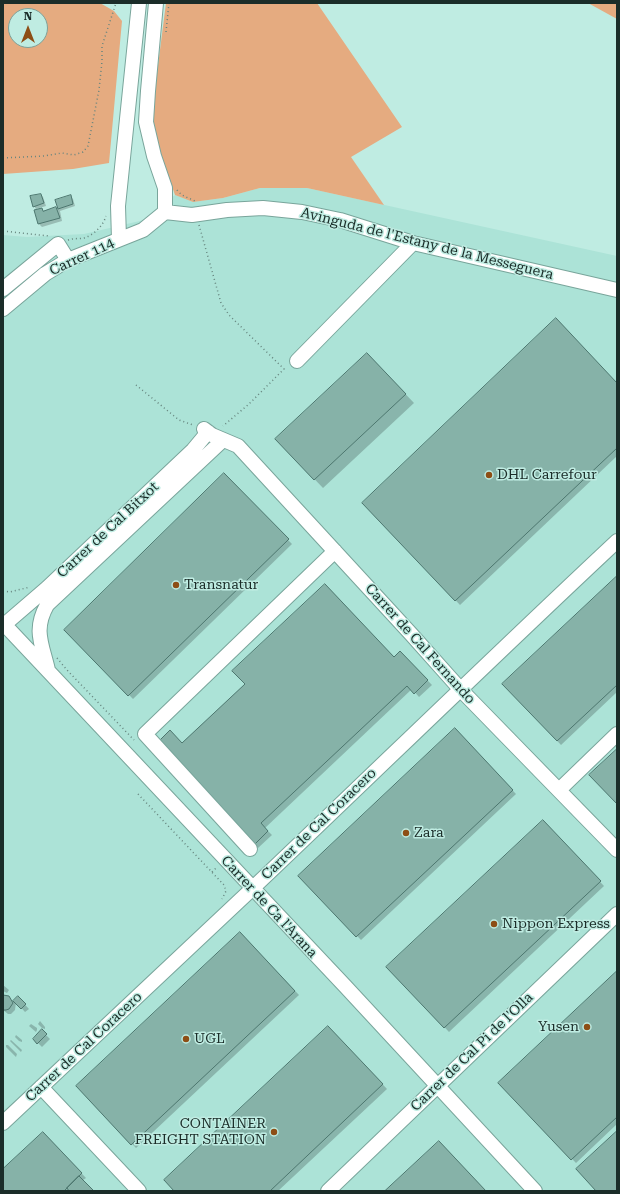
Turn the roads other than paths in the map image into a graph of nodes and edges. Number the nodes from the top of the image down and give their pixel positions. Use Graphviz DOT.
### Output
graph roads {
  1 [pos="139,3"];
  2 [pos="156,3"];
  3 [pos="165,212"];
  4 [pos="119,239"];
  5 [pos="413,243"];
  6 [pos="68,260"];
  7 [pos="3,289"];
  8 [pos="617,290"];
  9 [pos="3,309"];
  10 [pos="297,361"];
  11 [pos="212,434"];
  12 [pos="617,541"];
  13 [pos="335,552"];
  14 [pos="6,626"];
  15 [pos="49,672"];
  16 [pos="461,690"];
  17 [pos="617,734"];
  18 [pos="559,790"];
  19 [pos="250,849"];
  20 [pos="617,850"];
  21 [pos="252,889"];
  22 [pos="617,914"];
  23 [pos="436,1086"];
  24 [pos="41,1087"];
  25 [pos="3,1123"];
  26 [pos="140,1191"];
  27 [pos="328,1191"];
  28 [pos="535,1191"];
  1 -- 4 [label="street"];
  2 -- 3 [label="street"];
  3 -- 4 [label="street, Carrer 114"];
  3 -- 5 [label="street, Avinguda de l'Estany de la Messeguera"];
  4 -- 6 [label="street, Carrer 114"];
  5 -- 8 [label="street, Avinguda de l'Estany de la Messeguera"];
  5 -- 10 [label="street"];
  6 -- 7 [label="street"];
  6 -- 9 [label="street, Carrer 114"];
  11 -- 13 [label="street, Carrer de Cal Fernando"];
  11 -- 14 [label="street, Carrer de Cal Bitxot"];
  11 -- 15 [label="street"];
  12 -- 16 [label="street, Carrer de Cal Coracero"];
  13 -- 16 [label="street, Carrer de Cal Fernando"];
  13 -- 19 [label="street"];
  14 -- 15 [label="street, Carrer de Ca l'Arana"];
  15 -- 21 [label="street, Carrer de Ca l'Arana"];
  16 -- 18 [label="street, Carrer de Cal Fernando"];
  16 -- 21 [label="street, Carrer de Cal Coracero"];
  17 -- 18 [label="street"];
  18 -- 20 [label="street, Carrer de Cal Fernando"];
  21 -- 23 [label="street, Carrer de Ca l'Arana"];
  21 -- 24 [label="street, Carrer de Cal Coracero"];
  22 -- 23 [label="street, Carrer de Cal Pi de l'Olla"];
  23 -- 27 [label="street, Carrer de Cal Pi de l'Olla"];
  23 -- 28 [label="street, Carrer de Ca l'Arana"];
  24 -- 25 [label="street, Carrer de Cal Coracero"];
  24 -- 26 [label="street"];
}
